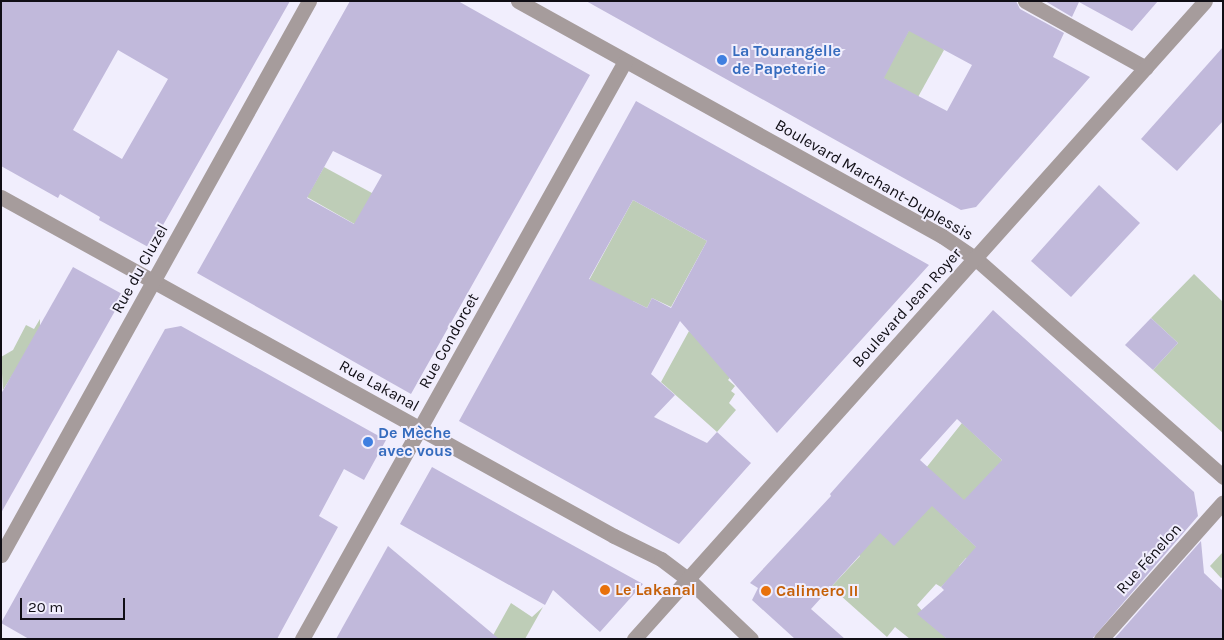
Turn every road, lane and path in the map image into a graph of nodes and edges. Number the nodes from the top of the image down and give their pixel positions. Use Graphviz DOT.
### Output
graph roads {
  1 [pos="309,1"];
  2 [pos="518,1"];
  3 [pos="1025,1"];
  4 [pos="1205,1"];
  5 [pos="625,61"];
  6 [pos="1146,68"];
  7 [pos="1,197"];
  8 [pos="975,258"];
  9 [pos="154,281"];
  10 [pos="420,429"];
  11 [pos="1223,477"];
  12 [pos="1223,502"];
  13 [pos="1,555"];
  14 [pos="688,579"];
  15 [pos="302,639"];
  16 [pos="634,639"];
  17 [pos="751,639"];
  18 [pos="1101,639"];
  1 -- 9 [label="street, Rue du Cluzel"];
  2 -- 5 [label="street, Boulevard Marchant-Duplessis"];
  3 -- 6 [label="street"];
  4 -- 6 [label="street, Boulevard Jean Royer"];
  5 -- 8 [label="street, Boulevard Marchant-Duplessis"];
  5 -- 10 [label="street, Rue Condorcet"];
  6 -- 8 [label="street, Boulevard Jean Royer"];
  7 -- 9 [label="street, Rue Lakanal"];
  8 -- 11 [label="street, Boulevard Marchant-Duplessis"];
  8 -- 14 [label="street, Boulevard Jean Royer"];
  9 -- 10 [label="street, Rue Lakanal"];
  9 -- 13 [label="street, Rue du Cluzel"];
  10 -- 14 [label="street, Rue Lakanal"];
  10 -- 15 [label="street, Rue Condorcet"];
  12 -- 18 [label="street, Rue Fénelon"];
  14 -- 16 [label="street, Boulevard Jean Royer"];
  14 -- 17 [label="street, Rue Lakanal"];
}
